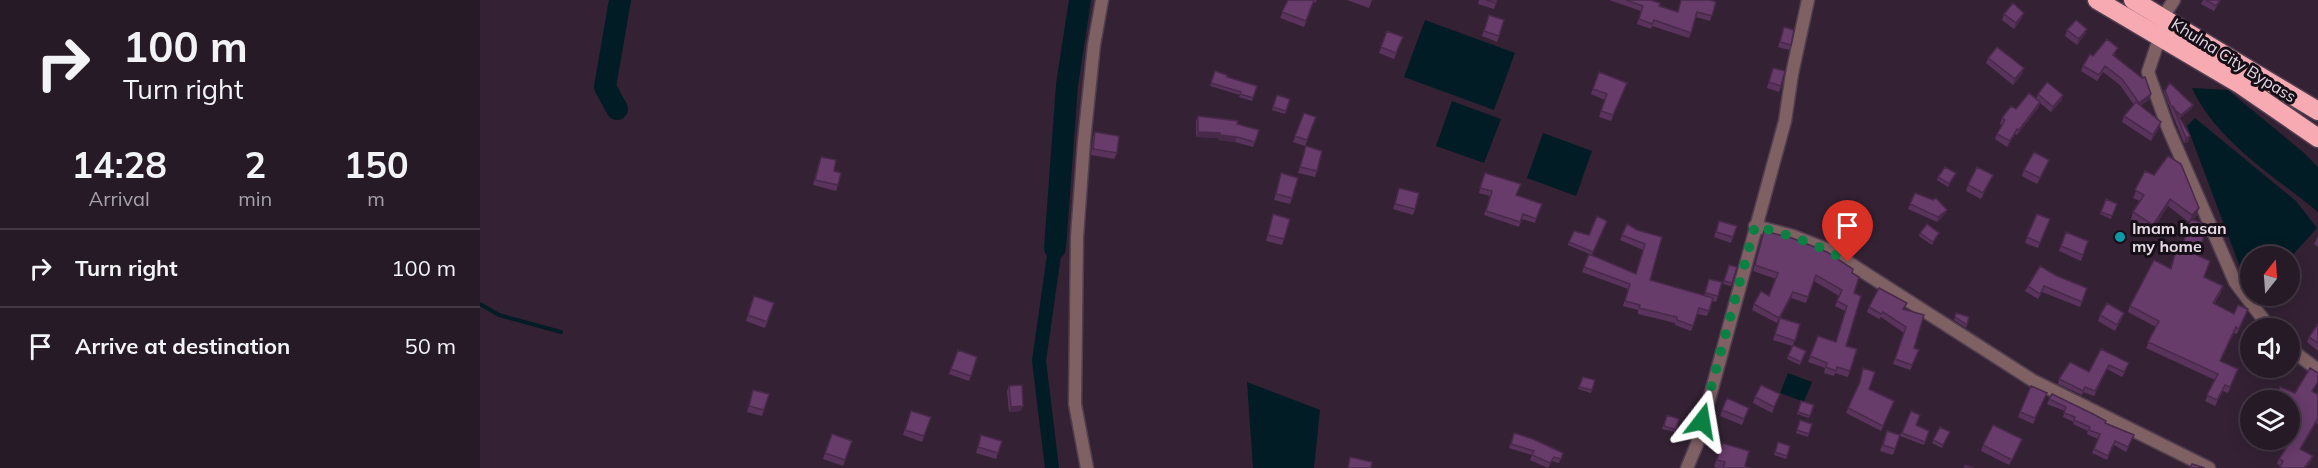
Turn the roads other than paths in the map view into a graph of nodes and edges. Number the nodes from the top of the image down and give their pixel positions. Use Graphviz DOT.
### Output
graph roads {
  1 [pos="1102,0"];
  2 [pos="1808,0"];
  3 [pos="2097,0"];
  4 [pos="2133,0"];
  5 [pos="2174,0"];
  6 [pos="2163,17"];
  7 [pos="2160,36"];
  8 [pos="2318,111"];
  9 [pos="2318,138"];
  10 [pos="1755,226"];
  11 [pos="2262,318"];
  12 [pos="2300,356"];
  13 [pos="2318,370"];
  14 [pos="1087,468"];
  15 [pos="1687,468"];
  16 [pos="2209,468"];
  1 -- 14 [label="street"];
  2 -- 10 [label="street"];
  3 -- 7 [label="highway, Khulna City Bypass"];
  4 -- 6 [label="highway, Khulna City Bypass"];
  5 -- 6 [label="street"];
  6 -- 8 [label="highway, Khulna City Bypass"];
  7 -- 9 [label="highway, Khulna City Bypass"];
  7 -- 11 [label="street"];
  10 -- 15 [label="street"];
  10 -- 16 [label="street"];
  12 -- 13 [label="street"];
}
